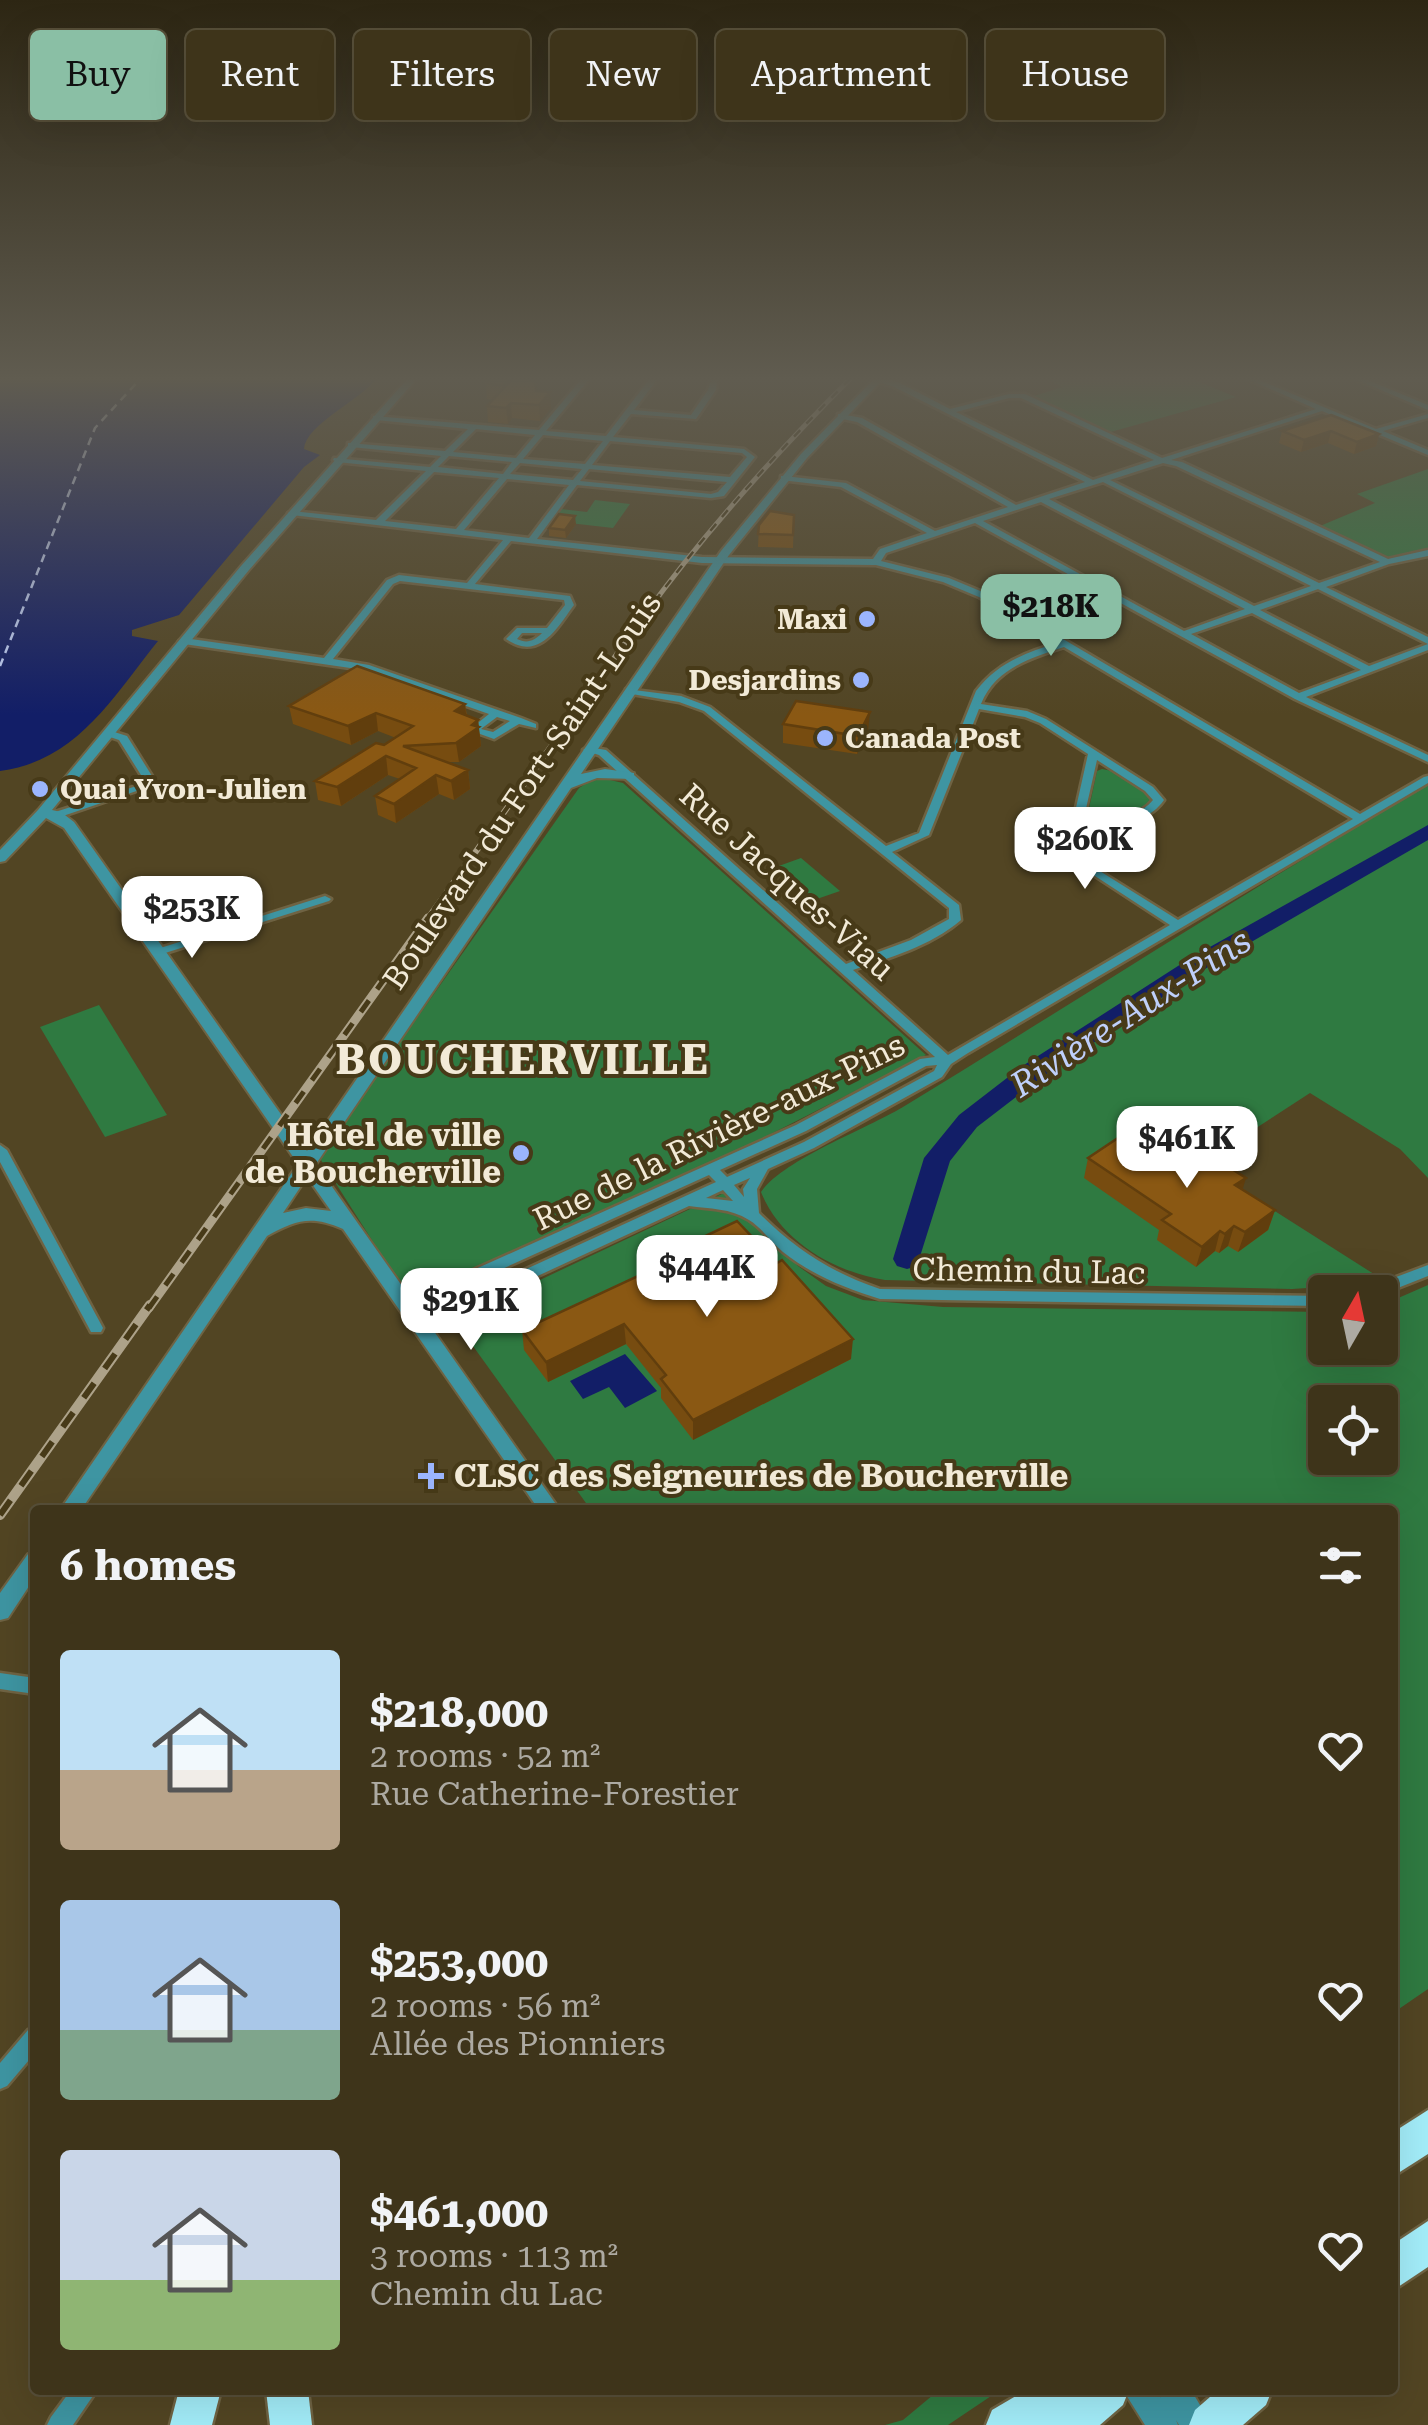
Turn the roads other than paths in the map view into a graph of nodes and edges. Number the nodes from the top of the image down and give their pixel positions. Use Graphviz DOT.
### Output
graph roads {
  1 [pos="313,489"];
  2 [pos="412,489"];
  3 [pos="493,489"];
  4 [pos="569,489"];
  5 [pos="645,489"];
  6 [pos="725,489"];
  7 [pos="775,489"];
  8 [pos="851,489"];
  9 [pos="982,489"];
  10 [pos="1073,489"];
  11 [pos="1123,489"];
  12 [pos="1232,489"];
  13 [pos="1042,499"];
  14 [pos="1016,508"];
  15 [pos="292,513"];
  16 [pos="379,522"];
  17 [pos="979,522"];
  18 [pos="459,531"];
  19 [pos="935,534"];
  20 [pos="510,536"];
  21 [pos="532,539"];
  22 [pos="1428,552"];
  23 [pos="721,559"];
  24 [pos="876,562"];
  25 [pos="1387,562"];
  26 [pos="470,585"];
  27 [pos="1317,586"];
  28 [pos="1253,610"];
  29 [pos="548,631"];
  30 [pos="1183,634"];
  31 [pos="184,641"];
  32 [pos="1064,644"];
  33 [pos="1428,644"];
  34 [pos="328,659"];
  35 [pos="1369,670"];
  36 [pos="629,691"];
  37 [pos="1298,697"];
  38 [pos="975,706"];
  39 [pos="496,713"];
  40 [pos="518,720"];
  41 [pos="533,726"];
  42 [pos="108,733"];
  43 [pos="588,750"];
  44 [pos="1093,754"];
  45 [pos="1428,760"];
  46 [pos="629,776"];
  47 [pos="1428,780"];
  48 [pos="562,788"];
  49 [pos="49,814"];
  50 [pos="1080,816"];
  51 [pos="1361,818"];
  52 [pos="884,851"];
  53 [pos="0,858"];
  54 [pos="325,899"];
  55 [pos="1178,925"];
  56 [pos="158,952"];
  57 [pos="844,970"];
  58 [pos="946,1061"];
  59 [pos="0,1150"];
  60 [pos="306,1162"];
  61 [pos="763,1167"];
  62 [pos="712,1170"];
  63 [pos="724,1184"];
  64 [pos="673,1207"];
  65 [pos="758,1219"];
  66 [pos="350,1225"];
  67 [pos="255,1237"];
  68 [pos="1428,1270"];
  69 [pos="1398,1282"];
  70 [pos="1308,1301"];
  71 [pos="408,1306"];
  72 [pos="420,1324"];
  73 [pos="96,1328"];
  74 [pos="73,1505"];
  75 [pos="547,1505"];
  76 [pos="30,1567"];
  77 [pos="0,1611"];
  78 [pos="0,1681"];
  79 [pos="30,1685"];
  80 [pos="30,2043"];
  81 [pos="0,2080"];
  82 [pos="1428,2129"];
  83 [pos="1398,2153"];
  84 [pos="1428,2241"];
  85 [pos="1398,2266"];
  86 [pos="81,2395"];
  87 [pos="199,2395"];
  88 [pos="288,2395"];
  89 [pos="1059,2395"];
  90 [pos="1102,2395"];
  91 [pos="1142,2395"];
  92 [pos="1176,2395"];
  93 [pos="1245,2395"];
  94 [pos="59,2425"];
  95 [pos="191,2425"];
  96 [pos="291,2425"];
  97 [pos="1007,2425"];
  98 [pos="1067,2425"];
  99 [pos="1163,2425"];
  100 [pos="1197,2425"];
  101 [pos="1210,2425"];
  1 -- 15 [label="street"];
  2 -- 16 [label="street"];
  3 -- 18 [label="street"];
  4 -- 21 [label="street"];
  5 -- 6 [label="street"];
  7 -- 23 [label="street, Boulevard du Fort-Saint-Louis"];
  8 -- 19 [label="street"];
  9 -- 14 [label="street"];
  10 -- 13 [label="street"];
  11 -- 27 [label="street"];
  12 -- 25 [label="street"];
  13 -- 14 [label="street"];
  13 -- 28 [label="street"];
  14 -- 17 [label="street"];
  15 -- 16 [label="street"];
  15 -- 31 [label="street"];
  16 -- 18 [label="street"];
  17 -- 19 [label="street"];
  17 -- 30 [label="street"];
  18 -- 20 [label="street"];
  19 -- 24 [label="street"];
  20 -- 21 [label="street"];
  20 -- 26 [label="street"];
  21 -- 23 [label="street"];
  22 -- 25 [label="street"];
  23 -- 24 [label="street"];
  23 -- 36 [label="street, Boulevard du Fort-Saint-Louis"];
  24 -- 32 [label="street"];
  25 -- 27 [label="street"];
  26 -- 29 [label="street"];
  26 -- 34 [label="street"];
  27 -- 28 [label="street"];
  27 -- 33 [label="street"];
  28 -- 30 [label="street"];
  28 -- 35 [label="street"];
  30 -- 37 [label="street"];
  31 -- 34 [label="street"];
  31 -- 42 [label="street"];
  32 -- 38 [label="street"];
  32 -- 51 [label="street"];
  33 -- 35 [label="street"];
  34 -- 39 [label="street"];
  35 -- 37 [label="street"];
  36 -- 43 [label="street, Boulevard du Fort-Saint-Louis"];
  36 -- 52 [label="street"];
  37 -- 45 [label="street"];
  38 -- 44 [label="street"];
  38 -- 52 [label="street"];
  39 -- 40 [label="street"];
  39 -- 40 [label="street"];
  40 -- 41 [label="street"];
  42 -- 49 [label="street"];
  42 -- 49 [label="street"];
  43 -- 46 [label="street, Rue Jacques-Viau"];
  43 -- 48 [label="street, Boulevard du Fort-Saint-Louis"];
  44 -- 50 [label="street"];
  44 -- 50 [label="street"];
  46 -- 48 [label="street"];
  46 -- 57 [label="street, Rue Jacques-Viau"];
  47 -- 51 [label="street, Rue de la Rivière-aux-Pins"];
  48 -- 60 [label="street, Boulevard du Fort-Saint-Louis"];
  49 -- 53 [label="street"];
  49 -- 56 [label="street"];
  50 -- 55 [label="street"];
  51 -- 55 [label="street, Rue de la Rivière-aux-Pins"];
  52 -- 57 [label="street"];
  54 -- 56 [label="street"];
  55 -- 58 [label="street, Rue de la Rivière-aux-Pins"];
  56 -- 60 [label="street"];
  57 -- 58 [label="street, Rue Jacques-Viau"];
  58 -- 61 [label="street, Rue de la Rivière-aux-Pins"];
  58 -- 62 [label="street, Rue de la Rivière-aux-Pins"];
  59 -- 73 [label="street"];
  60 -- 66 [label="street"];
  60 -- 67 [label="street, Boulevard du Fort-Saint-Louis"];
  61 -- 63 [label="street, Rue de la Rivière-aux-Pins"];
  61 -- 65 [label="street"];
  62 -- 63 [label="street, Chemin du Lac"];
  62 -- 71 [label="street, Rue de la Rivière-aux-Pins"];
  63 -- 64 [label="street, Rue de la Rivière-aux-Pins"];
  63 -- 65 [label="street, Chemin du Lac"];
  64 -- 65 [label="street, Chemin du Lac"];
  64 -- 72 [label="street, Rue de la Rivière-aux-Pins"];
  65 -- 70 [label="street, Chemin du Lac"];
  66 -- 67 [label="street"];
  66 -- 71 [label="street"];
  67 -- 74 [label="street, Boulevard du Fort-Saint-Louis"];
  68 -- 69 [label="street"];
  71 -- 72 [label="street"];
  72 -- 75 [label="street"];
  76 -- 77 [label="street"];
  78 -- 79 [label="street"];
  80 -- 81 [label="street"];
  82 -- 83 [label="highway"];
  84 -- 85 [label="highway"];
  86 -- 94 [label="street"];
  87 -- 95 [label="highway"];
  88 -- 96 [label="highway"];
  89 -- 97 [label="highway"];
  90 -- 98 [label="highway"];
  91 -- 99 [label="street"];
  92 -- 100 [label="street"];
  93 -- 101 [label="highway"];
}
